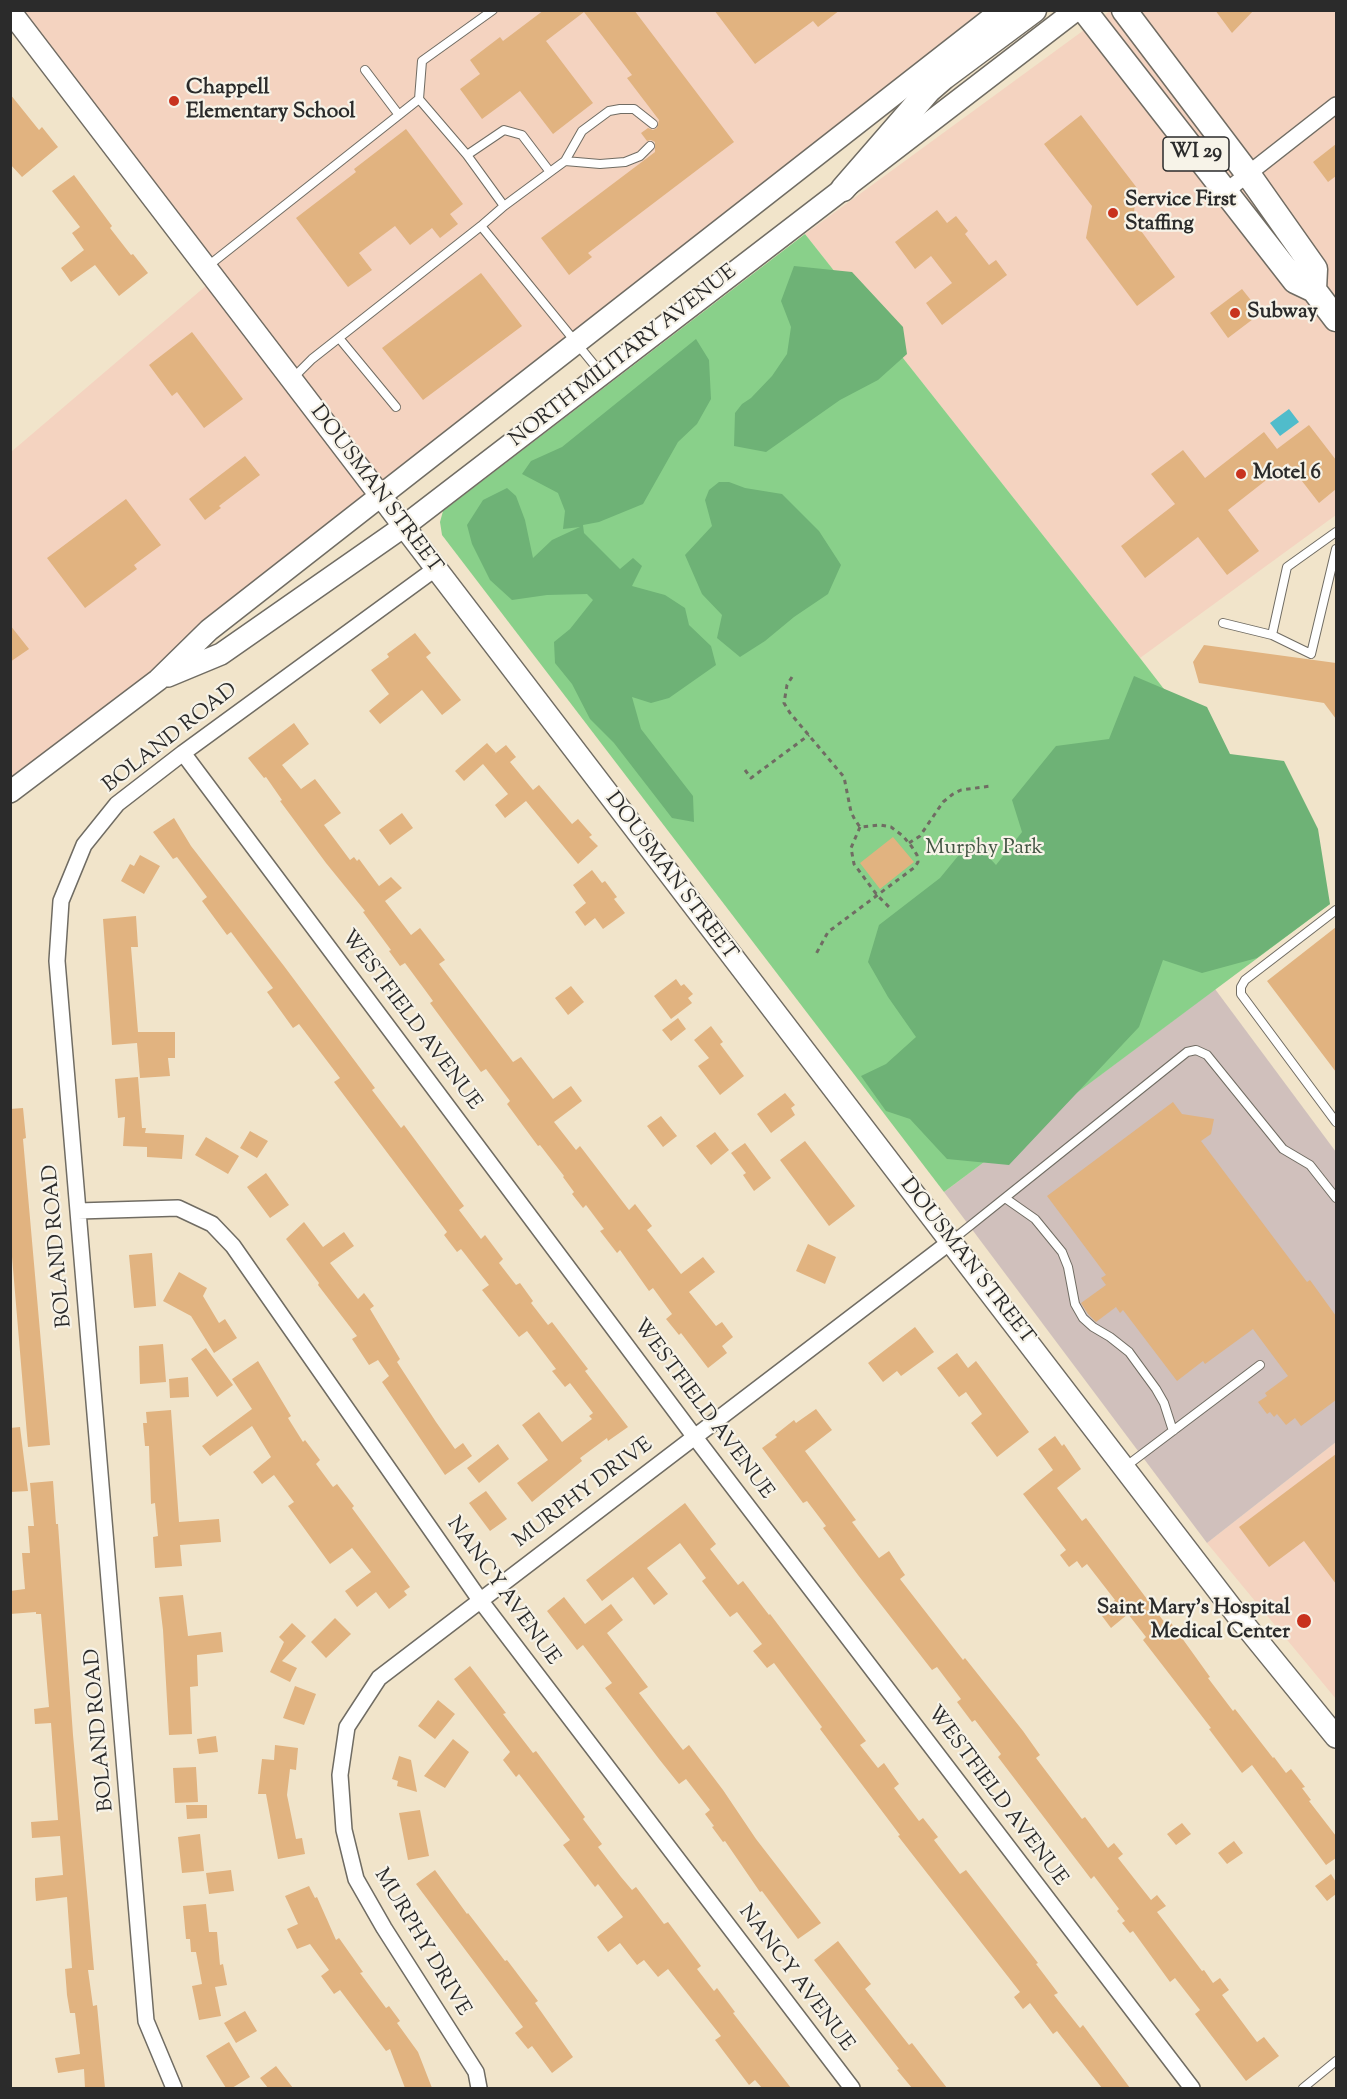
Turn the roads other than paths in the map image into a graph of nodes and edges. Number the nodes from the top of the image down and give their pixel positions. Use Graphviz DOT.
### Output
graph roads {
  1 [pos="493,10"];
  2 [pos="1002,10"];
  3 [pos="1034,10"];
  4 [pos="1076,10"];
  5 [pos="1084,10"];
  6 [pos="1124,10"];
  7 [pos="10,11"];
  8 [pos="365,70"];
  9 [pos="419,99"];
  10 [pos="1336,105"];
  11 [pos="399,115"];
  12 [pos="653,124"];
  13 [pos="650,146"];
  14 [pos="467,155"];
  15 [pos="565,161"];
  16 [pos="550,172"];
  17 [pos="1248,174"];
  18 [pos="843,189"];
  19 [pos="1225,192"];
  20 [pos="504,206"];
  21 [pos="481,226"];
  22 [pos="206,268"];
  23 [pos="1314,290"];
  24 [pos="1336,319"];
  25 [pos="339,338"];
  26 [pos="577,342"];
  27 [pos="602,374"];
  28 [pos="291,380"];
  29 [pos="396,407"];
  30 [pos="380,496"];
  31 [pos="403,527"];
  32 [pos="1336,532"];
  33 [pos="1336,549"];
  34 [pos="435,569"];
  35 [pos="1222,623"];
  36 [pos="1272,635"];
  37 [pos="158,680"];
  38 [pos="183,753"];
  39 [pos="10,792"];
  40 [pos="1336,910"];
  41 [pos="1336,1122"];
  42 [pos="1005,1198"];
  43 [pos="1336,1198"];
  44 [pos="78,1211"];
  45 [pos="950,1242"];
  46 [pos="1260,1365"];
  47 [pos="1173,1431"];
  48 [pos="694,1436"];
  49 [pos="1124,1468"];
  50 [pos="480,1600"];
  51 [pos="1336,1737"];
  52 [pos="1336,2061"];
  53 [pos="174,2088"];
  54 [pos="479,2088"];
  55 [pos="852,2088"];
  56 [pos="1192,2088"];
  57 [pos="1303,2088"];
  1 -- 9 [label="lane"];
  2 -- 26 [label="main road, NORTH MILITARY AVENUE"];
  3 -- 18 [label="main road"];
  4 -- 18 [label="main road, NORTH MILITARY AVENUE"];
  5 -- 19 [label="main road, WI 29"];
  6 -- 17 [label="main road, WI 29"];
  7 -- 22 [label="main road, DOUSMAN STREET"];
  8 -- 11 [label="lane"];
  9 -- 11 [label="lane"];
  9 -- 14 [label="lane"];
  10 -- 17 [label="street"];
  11 -- 22 [label="lane"];
  12 -- 15 [label="lane"];
  13 -- 15 [label="lane"];
  14 -- 16 [label="lane"];
  14 -- 20 [label="lane"];
  15 -- 16 [label="lane"];
  16 -- 20 [label="lane"];
  17 -- 19 [label="street"];
  17 -- 23 [label="main road, WI 29"];
  18 -- 27 [label="main road, NORTH MILITARY AVENUE"];
  19 -- 23 [label="main road, WI 29"];
  20 -- 21 [label="lane"];
  21 -- 25 [label="lane"];
  21 -- 26 [label="lane"];
  22 -- 28 [label="main road, DOUSMAN STREET"];
  23 -- 24 [label="main road, WI 29"];
  25 -- 28 [label="lane"];
  25 -- 29 [label="lane"];
  26 -- 27 [label="lane"];
  26 -- 30 [label="main road, NORTH MILITARY AVENUE"];
  27 -- 31 [label="main road, NORTH MILITARY AVENUE"];
  28 -- 30 [label="main road, DOUSMAN STREET"];
  30 -- 31 [label="main road, DOUSMAN STREET"];
  30 -- 37 [label="main road, NORTH MILITARY AVENUE"];
  31 -- 34 [label="main road, DOUSMAN STREET"];
  31 -- 37 [label="main road, NORTH MILITARY AVENUE"];
  32 -- 36 [label="lane"];
  33 -- 36 [label="lane"];
  34 -- 38 [label="street, BOLAND ROAD"];
  34 -- 45 [label="main road, DOUSMAN STREET"];
  35 -- 36 [label="lane"];
  37 -- 39 [label="main road, NORTH MILITARY AVENUE"];
  38 -- 44 [label="street, BOLAND ROAD"];
  38 -- 48 [label="street, WESTFIELD AVENUE"];
  40 -- 41 [label="lane"];
  42 -- 43 [label="lane"];
  42 -- 45 [label="lane"];
  42 -- 47 [label="lane"];
  44 -- 50 [label="street, NANCY AVENUE"];
  44 -- 53 [label="street, BOLAND ROAD"];
  45 -- 48 [label="street, MURPHY DRIVE"];
  45 -- 49 [label="main road, DOUSMAN STREET"];
  46 -- 47 [label="lane"];
  47 -- 49 [label="lane"];
  48 -- 50 [label="street, MURPHY DRIVE"];
  48 -- 56 [label="street, WESTFIELD AVENUE"];
  49 -- 51 [label="main road, DOUSMAN STREET"];
  50 -- 54 [label="street, MURPHY DRIVE"];
  50 -- 55 [label="street, NANCY AVENUE"];
  52 -- 57 [label="lane"];
}
